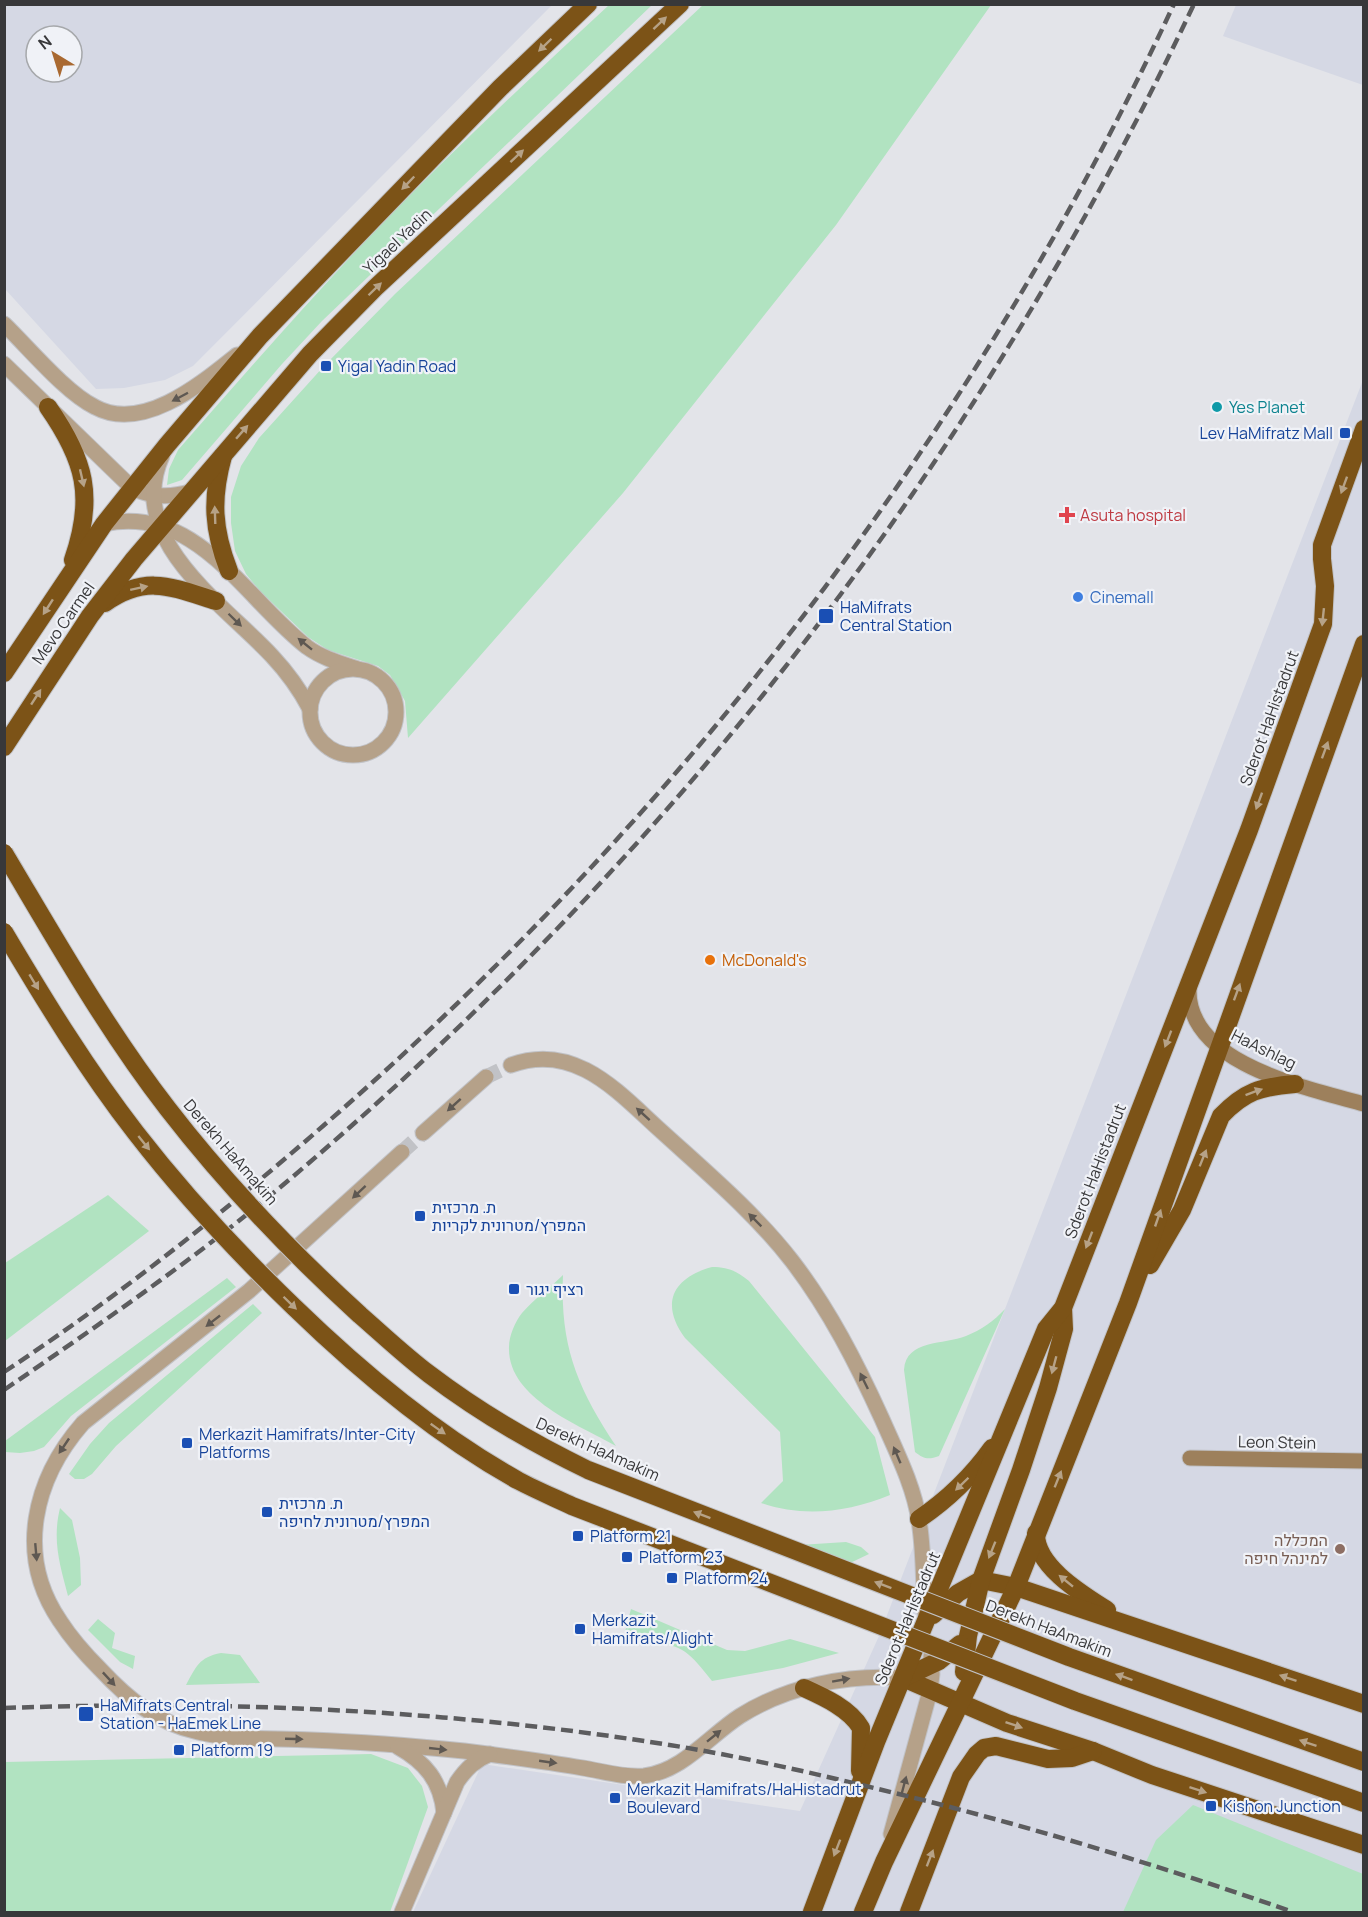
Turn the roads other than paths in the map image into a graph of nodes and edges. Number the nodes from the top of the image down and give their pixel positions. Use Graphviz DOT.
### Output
graph roads {
  1 [pos="588,4"];
  2 [pos="680,4"];
  3 [pos="4,324"];
  4 [pos="260,336"];
  5 [pos="4,364"];
  6 [pos="48,407"];
  7 [pos="1364,429"];
  8 [pos="167,445"];
  9 [pos="225,452"];
  10 [pos="132,488"];
  11 [pos="190,492"];
  12 [pos="153,495"];
  13 [pos="104,524"];
  14 [pos="160,526"];
  15 [pos="229,571"];
  16 [pos="67,579"];
  17 [pos="216,601"];
  18 [pos="90,616"];
  19 [pos="1364,644"];
  20 [pos="358,669"];
  21 [pos="4,673"];
  22 [pos="310,709"];
  23 [pos="4,747"];
  24 [pos="4,853"];
  25 [pos="4,932"];
  26 [pos="1189,984"];
  27 [pos="1218,1047"];
  28 [pos="511,1065"];
  29 [pos="486,1077"];
  30 [pos="1295,1084"];
  31 [pos="1364,1104"];
  32 [pos="423,1133"];
  33 [pos="402,1152"];
  34 [pos="1128,1303"];
  35 [pos="1063,1308"];
  36 [pos="1007,1427"];
  37 [pos="1190,1458"];
  38 [pos="1364,1461"];
  39 [pos="919,1519"];
  40 [pos="1036,1533"];
  41 [pos="981,1580"];
  42 [pos="1016,1587"];
  43 [pos="925,1623"];
  44 [pos="1132,1624"];
  45 [pos="968,1636"];
  46 [pos="932,1664"];
  47 [pos="903,1678"];
  48 [pos="804,1688"];
  49 [pos="930,1691"];
  50 [pos="960,1704"];
  51 [pos="1364,1704"];
  52 [pos="385,1744"];
  53 [pos="1093,1751"];
  54 [pos="490,1754"];
  55 [pos="1364,1762"];
  56 [pos="858,1794"];
  57 [pos="1364,1803"];
  58 [pos="444,1812"];
  59 [pos="1364,1845"];
  60 [pos="884,1862"];
  61 [pos="402,1912"];
  62 [pos="812,1912"];
  63 [pos="864,1912"];
  64 [pos="909,1912"];
  1 -- 4 [label="highway, Yigael Yadin, one-way"];
  9 -- 2 [label="highway, Yigael Yadin, one-way"];
  4 -- 3 [label="street, one-way"];
  4 -- 8 [label="highway, Yigael Yadin"];
  5 -- 6 [label="street"];
  6 -- 10 [label="street"];
  6 -- 16 [label="highway, one-way"];
  7 -- 26 [label="highway, Sderot HaHistadrut, one-way"];
  8 -- 10 [label="highway, Yigael Yadin"];
  8 -- 12 [label="street"];
  9 -- 11 [label="highway, Yigael Yadin"];
  15 -- 9 [label="highway, one-way"];
  10 -- 12 [label="street"];
  10 -- 13 [label="highway, Yigael Yadin"];
  11 -- 12 [label="street"];
  11 -- 14 [label="highway, Yigael Yadin"];
  12 -- 14 [label="street"];
  13 -- 14 [label="street"];
  13 -- 16 [label="highway, Mevo Carmel"];
  14 -- 15 [label="street"];
  14 -- 17 [label="street"];
  14 -- 18 [label="highway, Mevo Carmel"];
  20 -- 15 [label="street, one-way"];
  16 -- 21 [label="highway, Mevo Carmel, one-way"];
  18 -- 17 [label="highway, one-way"];
  17 -- 22 [label="street, one-way"];
  23 -- 18 [label="highway, Mevo Carmel, one-way"];
  27 -- 19 [label="highway, one-way"];
  20 -- 22 [label="street"];
  20 -- 22 [label="street"];
  55 -- 24 [label="highway, Derekh HaAmakim, one-way, bridge"];
  25 -- 57 [label="highway, one-way, bridge"];
  26 -- 27 [label="street, HaAshlag"];
  26 -- 35 [label="highway, Sderot HaHistadrut, one-way"];
  27 -- 30 [label="street, HaAshlag"];
  34 -- 27 [label="highway, one-way"];
  39 -- 28 [label="street, one-way"];
  29 -- 32 [label="street, one-way"];
  30 -- 31 [label="street, HaAshlag"];
  34 -- 30 [label="highway, one-way"];
  33 -- 52 [label="street, one-way"];
  40 -- 34 [label="highway, one-way"];
  35 -- 36 [label="highway, Sderot HaHistadrut"];
  35 -- 41 [label="highway, one-way"];
  36 -- 39 [label="highway, one-way"];
  36 -- 43 [label="highway, Sderot HaHistadrut"];
  37 -- 38 [label="street, Leon Stein"];
  39 -- 43 [label="street"];
  40 -- 42 [label="highway"];
  44 -- 40 [label="highway, one-way"];
  41 -- 42 [label="highway"];
  41 -- 43 [label="highway"];
  41 -- 45 [label="highway"];
  42 -- 44 [label="highway"];
  42 -- 45 [label="highway"];
  42 -- 50 [label="highway"];
  43 -- 46 [label="street"];
  43 -- 47 [label="highway, Sderot HaHistadrut"];
  51 -- 44 [label="highway, one-way"];
  45 -- 46 [label="highway"];
  45 -- 50 [label="highway"];
  46 -- 47 [label="highway"];
  46 -- 49 [label="street"];
  48 -- 47 [label="street, one-way"];
  47 -- 49 [label="highway"];
  47 -- 56 [label="highway, Sderot HaHistadrut"];
  54 -- 48 [label="street, one-way"];
  48 -- 56 [label="highway"];
  49 -- 50 [label="highway"];
  60 -- 49 [label="street, one-way"];
  50 -- 53 [label="highway, one-way"];
  50 -- 60 [label="highway"];
  52 -- 54 [label="street, one-way"];
  52 -- 58 [label="street"];
  53 -- 59 [label="highway, one-way"];
  64 -- 53 [label="highway, one-way"];
  54 -- 58 [label="street"];
  56 -- 62 [label="highway, Sderot HaHistadrut, one-way"];
  58 -- 61 [label="street"];
  60 -- 63 [label="highway"];
}
